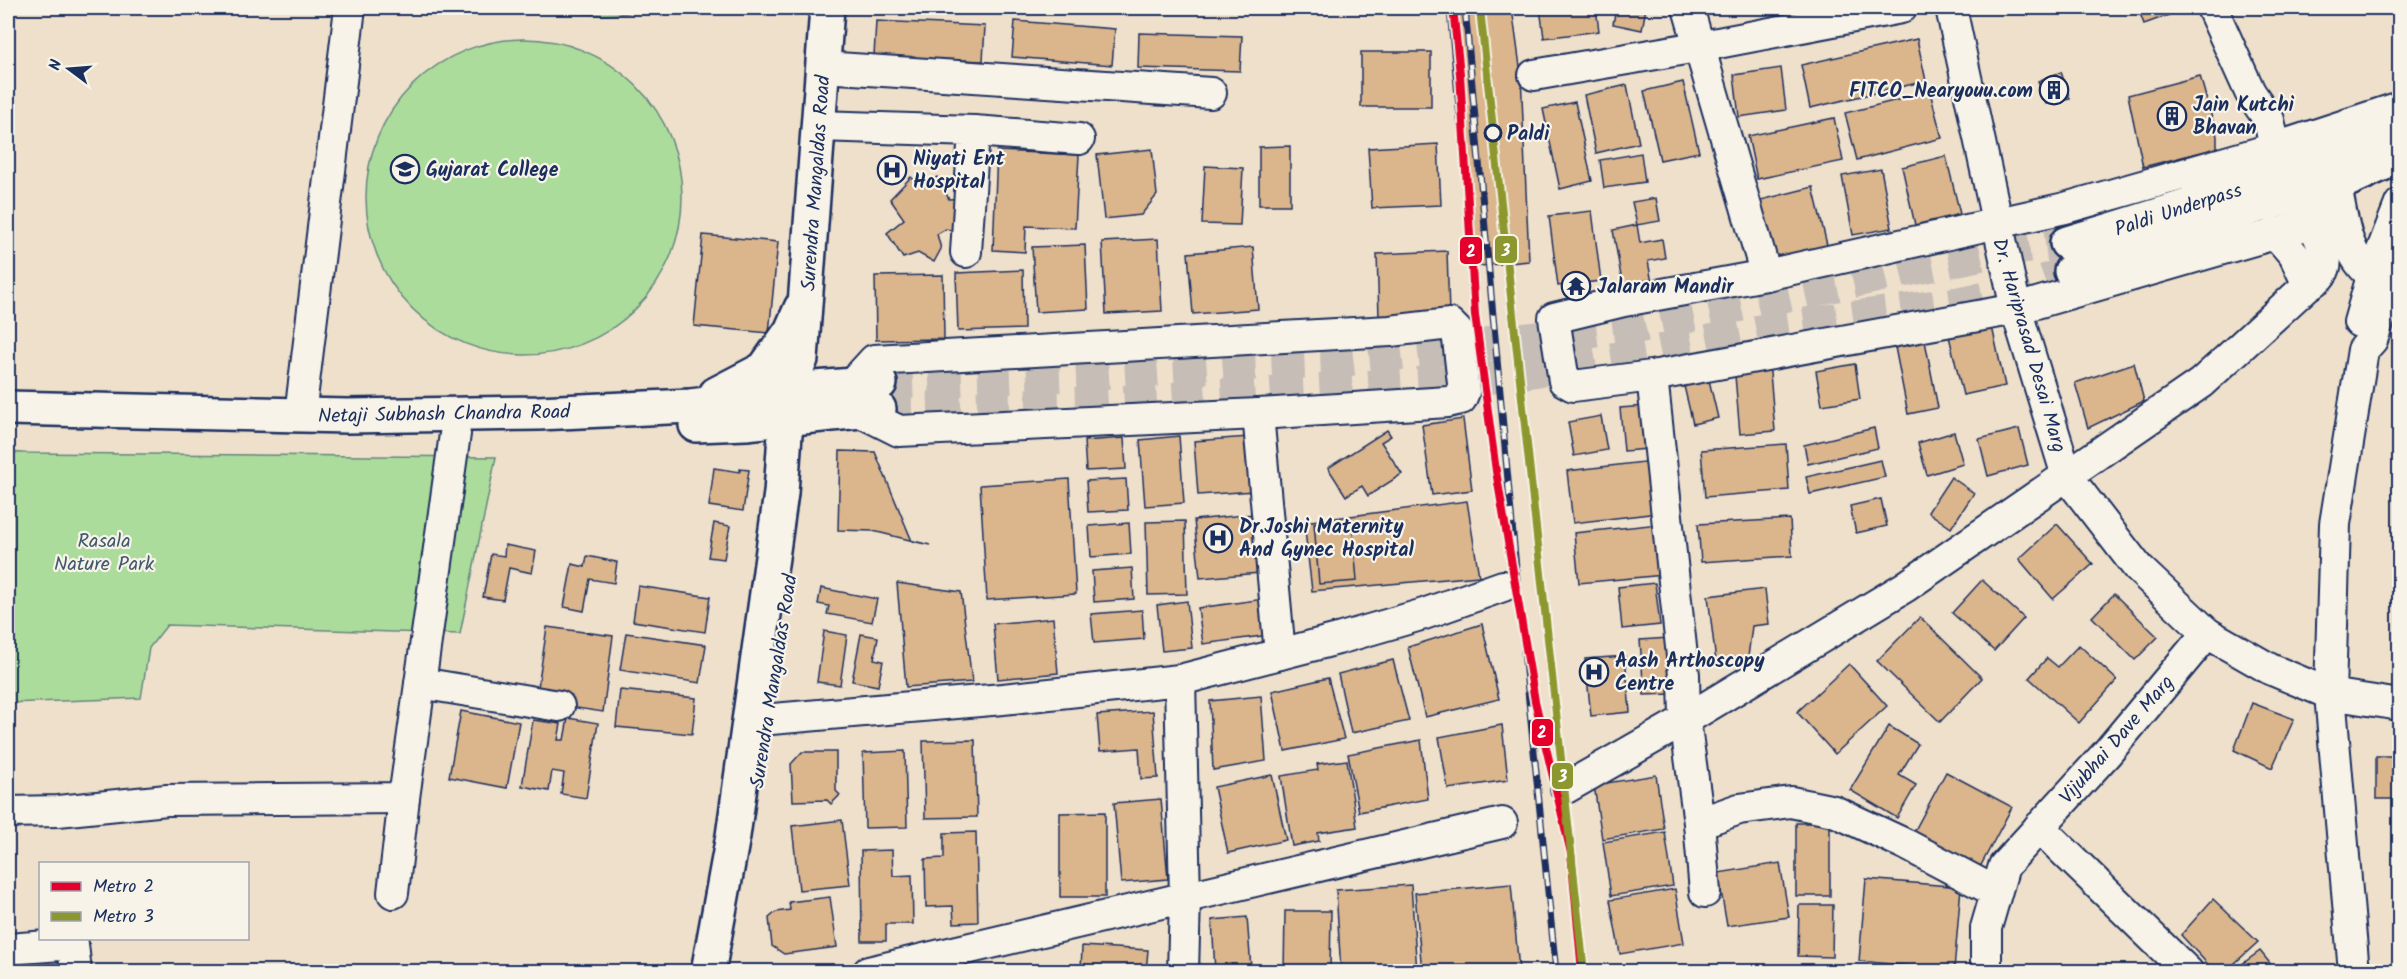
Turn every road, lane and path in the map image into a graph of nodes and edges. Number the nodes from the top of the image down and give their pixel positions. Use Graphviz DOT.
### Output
graph roads {
  1 [pos="350,8"];
  2 [pos="827,8"];
  3 [pos="1688,8"];
  4 [pos="1901,8"];
  5 [pos="1951,8"];
  6 [pos="2212,8"];
  7 [pos="1698,47"];
  8 [pos="823,67"];
  9 [pos="1534,75"];
  10 [pos="1211,93"];
  11 [pos="2400,107"];
  12 [pos="818,126"];
  13 [pos="974,131"];
  14 [pos="2400,132"];
  15 [pos="1079,139"];
  16 [pos="2400,156"];
  17 [pos="2282,161"];
  18 [pos="2332,185"];
  19 [pos="2400,204"];
  20 [pos="2312,222"];
  21 [pos="1996,224"];
  22 [pos="2276,233"];
  23 [pos="966,252"];
  24 [pos="1766,275"];
  25 [pos="2391,276"];
  26 [pos="2308,285"];
  27 [pos="807,292"];
  28 [pos="2016,309"];
  29 [pos="1652,376"];
  30 [pos="868,397"];
  31 [pos="800,403"];
  32 [pos="690,406"];
  33 [pos="8,408"];
  34 [pos="1258,414"];
  35 [pos="300,415"];
  36 [pos="8,428"];
  37 [pos="456,434"];
  38 [pos="2067,476"];
  39 [pos="1503,586"];
  40 [pos="2207,633"];
  41 [pos="1280,654"];
  42 [pos="1180,680"];
  43 [pos="420,683"];
  44 [pos="2330,694"];
  45 [pos="2400,705"];
  46 [pos="559,706"];
  47 [pos="1685,720"];
  48 [pos="758,721"];
  49 [pos="1566,788"];
  50 [pos="404,798"];
  51 [pos="8,812"];
  52 [pos="1502,823"];
  53 [pos="1699,823"];
  54 [pos="2039,827"];
  55 [pos="1705,892"];
  56 [pos="1996,892"];
  57 [pos="393,893"];
  58 [pos="1185,898"];
  59 [pos="8,949"];
  60 [pos="956,961"];
  61 [pos="76,972"];
  62 [pos="708,972"];
  63 [pos="723,972"];
  64 [pos="868,972"];
  65 [pos="1183,972"];
  66 [pos="1986,972"];
  67 [pos="2188,972"];
  68 [pos="2355,972"];
  1 -- 35 [label="street"];
  2 -- 8 [label="main road, Surendra Mangaldas Road"];
  3 -- 7 [label="street"];
  4 -- 7 [label="street"];
  5 -- 21 [label="street, Dr. Hariprasad Desai Marg"];
  6 -- 17 [label="street"];
  7 -- 9 [label="street"];
  7 -- 24 [label="street"];
  8 -- 10 [label="street"];
  8 -- 12 [label="main road, Surendra Mangaldas Road"];
  11 -- 17 [label="street"];
  12 -- 13 [label="street"];
  12 -- 27 [label="main road, Surendra Mangaldas Road"];
  13 -- 15 [label="street"];
  13 -- 23 [label="street"];
  14 -- 17 [label="main road"];
  16 -- 18 [label="main road, Paldi Underpass"];
  17 -- 18 [label="main road, Paldi Underpass"];
  17 -- 21 [label="street"];
  18 -- 20 [label="street"];
  18 -- 25 [label="street"];
  19 -- 25 [label="street"];
  20 -- 22 [label="street"];
  20 -- 26 [label="street"];
  21 -- 24 [label="street"];
  21 -- 28 [label="street, Dr. Hariprasad Desai Marg"];
  22 -- 26 [label="street"];
  22 -- 28 [label="street"];
  24 -- 29 [label="street"];
  25 -- 44 [label="street"];
  26 -- 38 [label="street"];
  27 -- 31 [label="main road, Surendra Mangaldas Road"];
  27 -- 32 [label="main road"];
  28 -- 29 [label="street"];
  28 -- 38 [label="street, Dr. Hariprasad Desai Marg"];
  29 -- 47 [label="street"];
  30 -- 31 [label="main road, Netaji Subhash Chandra Road"];
  30 -- 34 [label="street"];
  30 -- 34 [label="street"];
  31 -- 32 [label="main road, Netaji Subhash Chandra Road"];
  31 -- 37 [label="main road, Netaji Subhash Chandra Road"];
  31 -- 48 [label="main road, Surendra Mangaldas Road"];
  32 -- 35 [label="main road, Netaji Subhash Chandra Road"];
  33 -- 35 [label="main road, Netaji Subhash Chandra Road"];
  34 -- 41 [label="street"];
  36 -- 37 [label="main road, Netaji Subhash Chandra Road"];
  37 -- 43 [label="street"];
  38 -- 40 [label="street, Dr. Hariprasad Desai Marg"];
  38 -- 47 [label="street"];
  39 -- 41 [label="street"];
  40 -- 44 [label="street"];
  40 -- 54 [label="street, Vijubhai Dave Marg"];
  41 -- 42 [label="street"];
  42 -- 48 [label="street"];
  42 -- 58 [label="street"];
  43 -- 46 [label="street"];
  43 -- 50 [label="street"];
  44 -- 45 [label="street"];
  44 -- 68 [label="street"];
  47 -- 49 [label="street"];
  47 -- 53 [label="street"];
  48 -- 62 [label="main road, Surendra Mangaldas Road"];
  48 -- 63 [label="main road, Surendra Mangaldas Road"];
  50 -- 51 [label="street"];
  50 -- 57 [label="street"];
  52 -- 58 [label="street"];
  53 -- 55 [label="street"];
  53 -- 56 [label="street"];
  54 -- 56 [label="street, Vijubhai Dave Marg"];
  54 -- 67 [label="street"];
  56 -- 66 [label="street, Vijubhai Dave Marg"];
  58 -- 60 [label="street"];
  58 -- 65 [label="street"];
  59 -- 61 [label="street"];
  60 -- 64 [label="street"];
}
